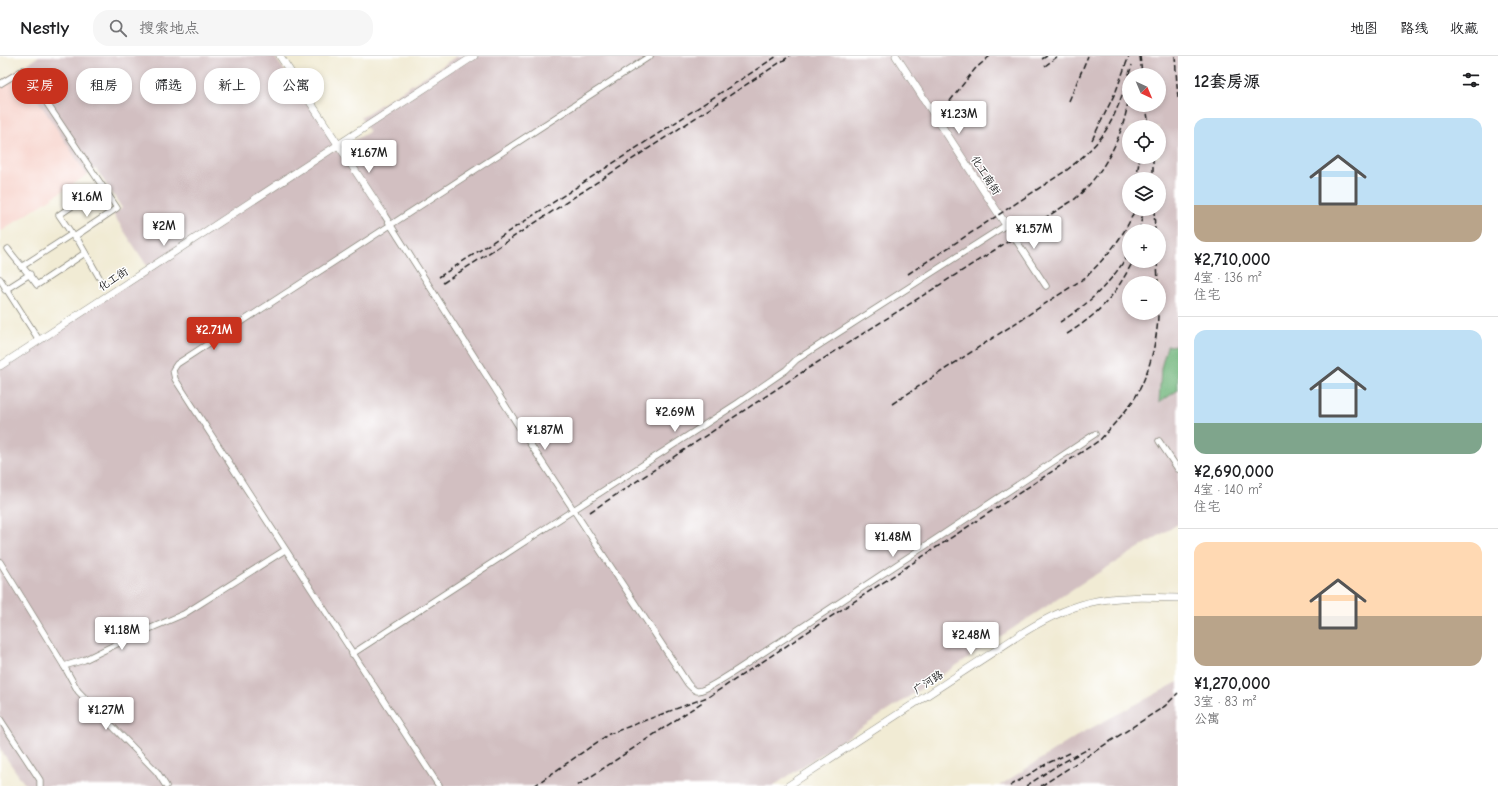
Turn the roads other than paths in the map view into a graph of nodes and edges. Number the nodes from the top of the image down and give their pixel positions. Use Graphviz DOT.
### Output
graph roads {
  1 [pos="280,56"];
  2 [pos="474,56"];
  3 [pos="650,56"];
  4 [pos="896,56"];
  5 [pos="0,84"];
  6 [pos="339,145"];
  7 [pos="102,186"];
  8 [pos="383,213"];
  9 [pos="391,225"];
  10 [pos="1006,225"];
  11 [pos="73,236"];
  12 [pos="8,249"];
  13 [pos="85,253"];
  14 [pos="21,267"];
  15 [pos="30,274"];
  16 [pos="99,277"];
  17 [pos="0,279"];
  18 [pos="1046,286"];
  19 [pos="6,290"];
  20 [pos="39,340"];
  21 [pos="0,366"];
  22 [pos="1095,434"];
  23 [pos="1159,441"];
  24 [pos="1178,469"];
  25 [pos="573,510"];
  26 [pos="285,550"];
  27 [pos="0,562"];
  28 [pos="1178,598"];
  29 [pos="352,654"];
  30 [pos="64,666"];
  31 [pos="0,719"];
  32 [pos="40,786"];
  33 [pos="166,786"];
  34 [pos="439,786"];
  35 [pos="788,786"];
  1 -- 6 [label="street"];
  2 -- 6 [label="street, 化工街"];
  3 -- 9 [label="street"];
  4 -- 10 [label="street, 化工南街"];
  5 -- 7 [label="street"];
  6 -- 8 [label="street"];
  6 -- 20 [label="street, 化工街"];
  7 -- 11 [label="street"];
  7 -- 11 [label="street"];
  8 -- 9 [label="street"];
  9 -- 25 [label="street"];
  9 -- 26 [label="street"];
  10 -- 18 [label="street, 化工南街"];
  10 -- 25 [label="street"];
  11 -- 13 [label="street"];
  11 -- 14 [label="street"];
  12 -- 14 [label="street"];
  13 -- 15 [label="street"];
  13 -- 16 [label="street"];
  14 -- 15 [label="street"];
  15 -- 19 [label="street"];
  17 -- 19 [label="street"];
  19 -- 20 [label="street"];
  20 -- 21 [label="street, 化工街"];
  22 -- 25 [label="street"];
  23 -- 24 [label="street"];
  25 -- 29 [label="street"];
  26 -- 29 [label="street"];
  26 -- 30 [label="street"];
  27 -- 30 [label="street"];
  28 -- 35 [label="street, 广河路"];
  29 -- 34 [label="street"];
  30 -- 33 [label="street"];
  31 -- 32 [label="street"];
}
